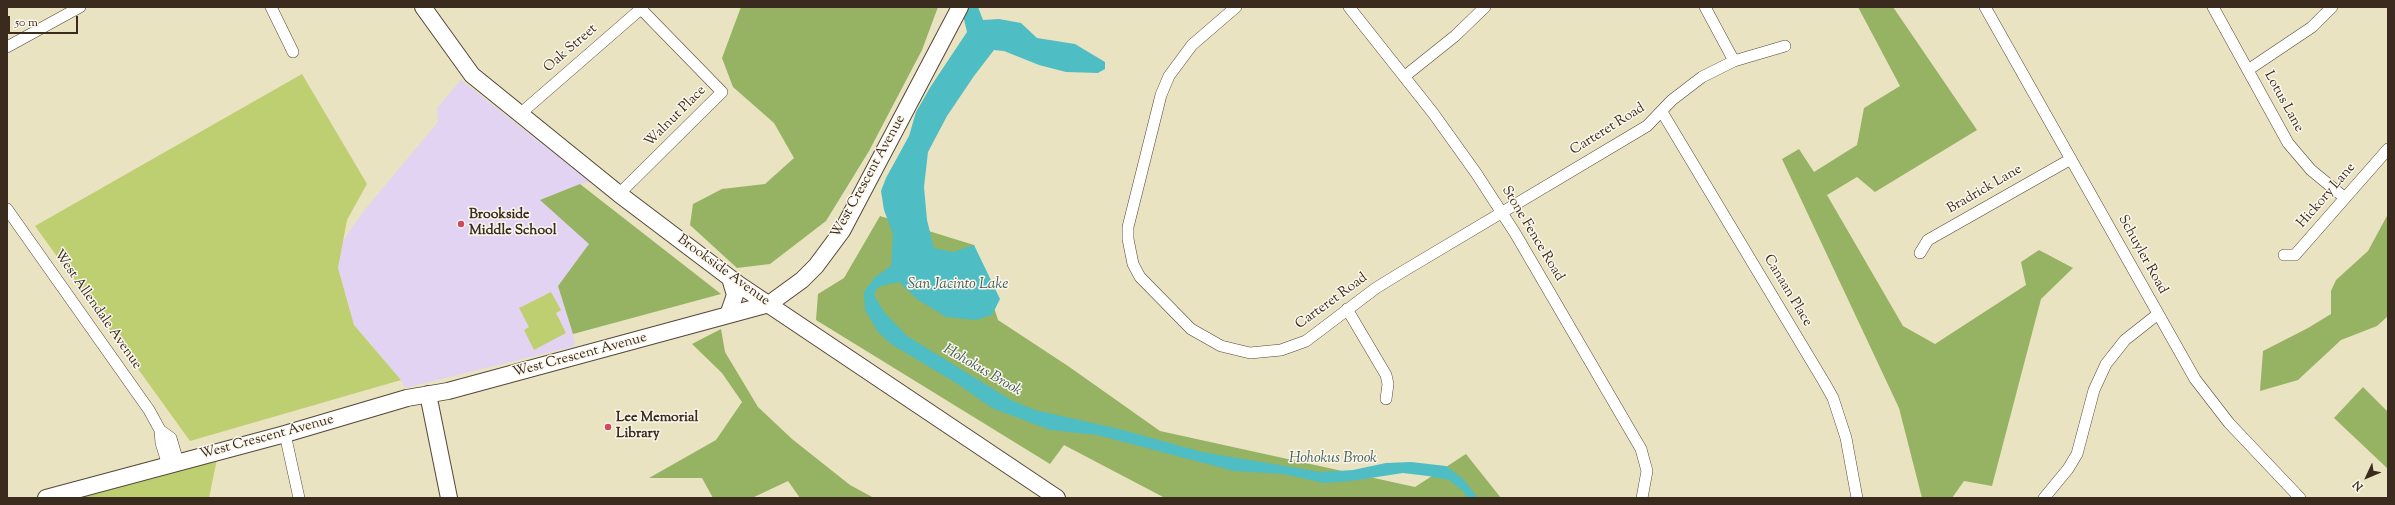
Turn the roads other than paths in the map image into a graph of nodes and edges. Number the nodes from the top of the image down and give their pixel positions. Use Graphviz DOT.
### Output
graph roads {
  1 [pos="80,7"];
  2 [pos="271,7"];
  3 [pos="423,7"];
  4 [pos="1236,7"];
  5 [pos="1349,7"];
  6 [pos="1485,7"];
  7 [pos="1705,7"];
  8 [pos="1985,7"];
  9 [pos="2213,7"];
  10 [pos="2332,7"];
  11 [pos="642,8"];
  12 [pos="960,8"];
  13 [pos="1785,46"];
  14 [pos="7,47"];
  15 [pos="293,52"];
  16 [pos="1734,61"];
  17 [pos="2248,70"];
  18 [pos="1405,76"];
  19 [pos="1662,112"];
  20 [pos="520,114"];
  21 [pos="2388,149"];
  22 [pos="2070,159"];
  23 [pos="619,194"];
  24 [pos="2345,198"];
  25 [pos="7,210"];
  26 [pos="1502,213"];
  27 [pos="1920,253"];
  28 [pos="2284,255"];
  29 [pos="730,278"];
  30 [pos="769,304"];
  31 [pos="1347,309"];
  32 [pos="2158,314"];
  33 [pos="728,315"];
  34 [pos="428,394"];
  35 [pos="1386,399"];
  36 [pos="285,434"];
  37 [pos="173,463"];
  38 [pos="2298,497"];
  39 [pos="46,498"];
  40 [pos="299,498"];
  41 [pos="450,498"];
  42 [pos="1057,498"];
  43 [pos="1642,498"];
  44 [pos="1857,498"];
  45 [pos="2044,498"];
  1 -- 14 [label="street"];
  2 -- 15 [label="street"];
  3 -- 20 [label="main road, Brookside Avenue"];
  4 -- 31 [label="street, Carteret Road"];
  5 -- 18 [label="street, Stone Fence Road"];
  6 -- 18 [label="street"];
  7 -- 16 [label="street"];
  8 -- 22 [label="street, Schuyler Road"];
  9 -- 17 [label="street, Lotus Lane"];
  10 -- 17 [label="street"];
  11 -- 20 [label="street, Oak Street"];
  11 -- 23 [label="street, Walnut Place"];
  12 -- 30 [label="main road, West Crescent Avenue"];
  13 -- 16 [label="street, Carteret Road"];
  16 -- 19 [label="street, Carteret Road"];
  17 -- 24 [label="street, Lotus Lane"];
  18 -- 26 [label="street, Stone Fence Road"];
  19 -- 26 [label="street, Carteret Road"];
  19 -- 44 [label="street, Canaan Place"];
  20 -- 23 [label="main road, Brookside Avenue"];
  21 -- 24 [label="street, Hickory Lane"];
  22 -- 27 [label="street, Bradrick Lane"];
  22 -- 32 [label="street, Schuyler Road"];
  23 -- 29 [label="main road, Brookside Avenue"];
  24 -- 28 [label="street, Hickory Lane"];
  25 -- 37 [label="street, West Allendale Avenue"];
  26 -- 31 [label="street, Carteret Road"];
  26 -- 43 [label="street, Stone Fence Road"];
  29 -- 30 [label="main road, Brookside Avenue"];
  29 -- 33 [label="main road"];
  30 -- 33 [label="main road, West Crescent Avenue"];
  30 -- 42 [label="main road, Brookside Avenue"];
  31 -- 35 [label="street"];
  32 -- 38 [label="street, Schuyler Road"];
  32 -- 45 [label="street"];
  33 -- 34 [label="main road, West Crescent Avenue"];
  34 -- 36 [label="main road, West Crescent Avenue"];
  34 -- 41 [label="main road"];
  36 -- 37 [label="main road, West Crescent Avenue"];
  36 -- 40 [label="street"];
  37 -- 39 [label="main road, West Crescent Avenue"];
}
